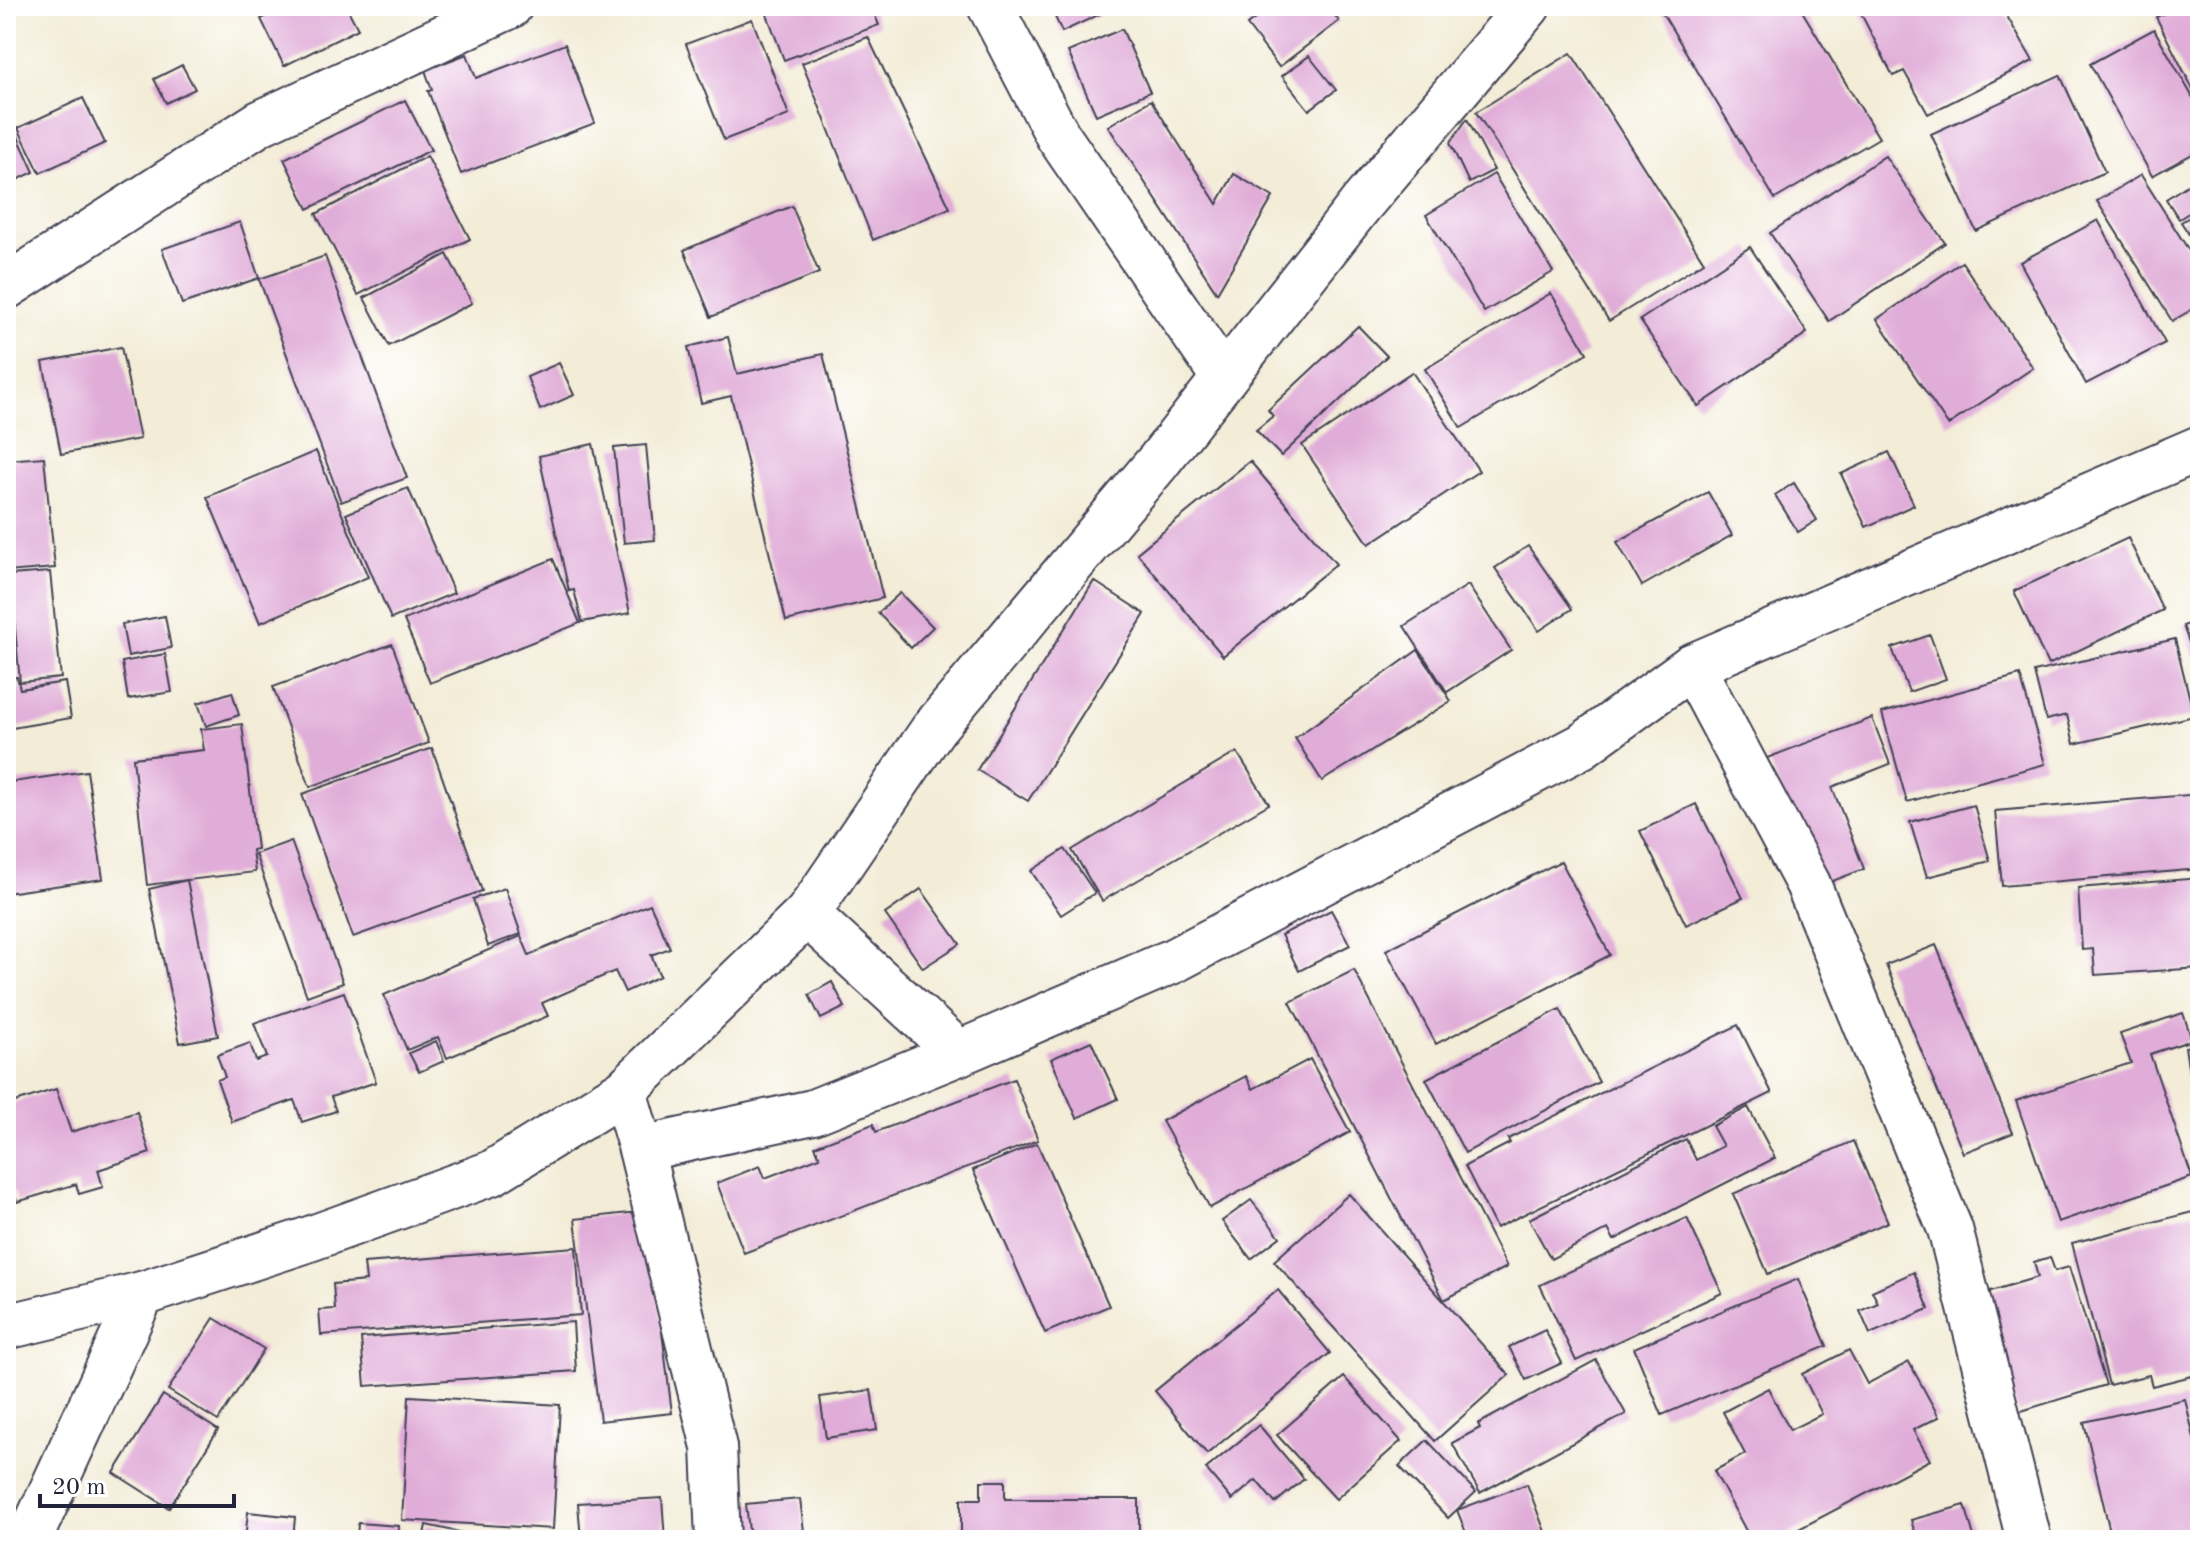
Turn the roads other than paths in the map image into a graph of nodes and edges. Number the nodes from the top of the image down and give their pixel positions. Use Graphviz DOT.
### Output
graph roads {
  1 [pos="510,6"];
  2 [pos="990,6"];
  3 [pos="1528,6"];
  4 [pos="6,287"];
  5 [pos="1224,378"];
  6 [pos="2200,448"];
  7 [pos="1692,666"];
  8 [pos="807,914"];
  9 [pos="959,1053"];
  10 [pos="624,1091"];
  11 [pos="641,1149"];
  12 [pos="142,1294"];
  13 [pos="6,1327"];
  14 [pos="29,1540"];
  15 [pos="718,1540"];
  16 [pos="2029,1540"];
  1 -- 4 [label="street"];
  2 -- 5 [label="street"];
  3 -- 5 [label="street"];
  5 -- 8 [label="street"];
  6 -- 7 [label="street"];
  7 -- 9 [label="street"];
  7 -- 16 [label="street"];
  8 -- 9 [label="street"];
  8 -- 10 [label="street"];
  9 -- 11 [label="street"];
  10 -- 11 [label="street"];
  10 -- 12 [label="street"];
  11 -- 15 [label="street"];
  12 -- 13 [label="street"];
  12 -- 14 [label="street"];
}
